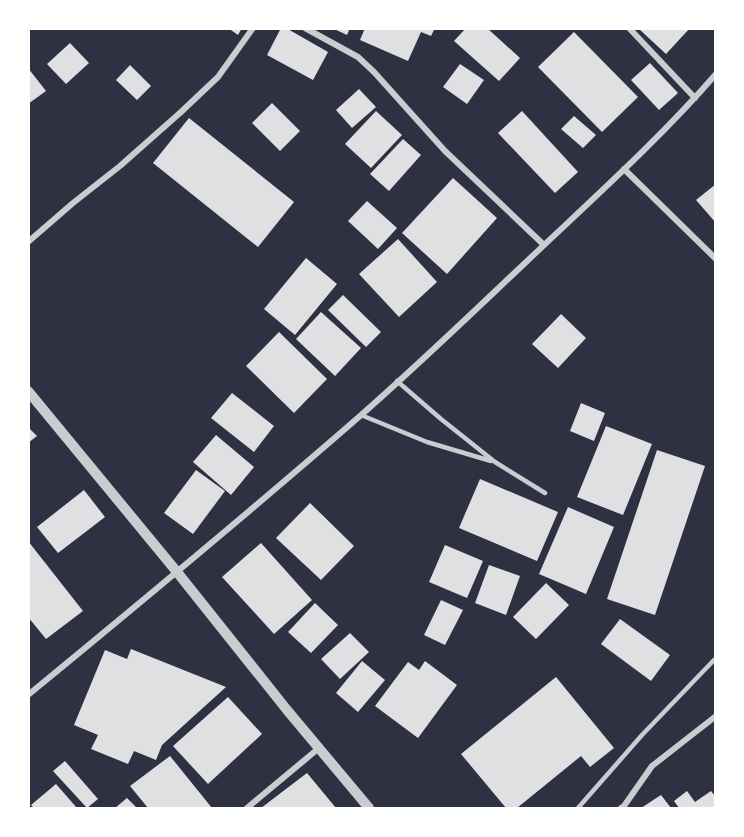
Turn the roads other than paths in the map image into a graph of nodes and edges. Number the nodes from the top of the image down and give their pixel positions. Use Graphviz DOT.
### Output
graph roads {
  1 [pos="253,28"];
  2 [pos="305,28"];
  3 [pos="629,28"];
  4 [pos="716,74"];
  5 [pos="695,98"];
  6 [pos="624,169"];
  7 [pos="28,242"];
  8 [pos="544,245"];
  9 [pos="716,259"];
  10 [pos="397,381"];
  11 [pos="28,391"];
  12 [pos="361,415"];
  13 [pos="495,462"];
  14 [pos="545,493"];
  15 [pos="177,572"];
  16 [pos="714,660"];
  17 [pos="28,695"];
  18 [pos="716,716"];
  19 [pos="319,748"];
  20 [pos="247,808"];
  21 [pos="369,808"];
  22 [pos="578,808"];
  23 [pos="621,808"];
  1 -- 7 [label="street"];
  2 -- 8 [label="street"];
  3 -- 5 [label="street"];
  4 -- 5 [label="street"];
  5 -- 6 [label="street"];
  6 -- 8 [label="street"];
  6 -- 9 [label="street"];
  8 -- 10 [label="street"];
  10 -- 12 [label="street"];
  10 -- 13 [label="lane"];
  11 -- 15 [label="street"];
  12 -- 13 [label="lane"];
  12 -- 15 [label="street"];
  13 -- 14 [label="lane"];
  15 -- 17 [label="street"];
  15 -- 19 [label="street"];
  16 -- 22 [label="lane"];
  18 -- 23 [label="street"];
  19 -- 20 [label="street"];
  19 -- 21 [label="street"];
}
